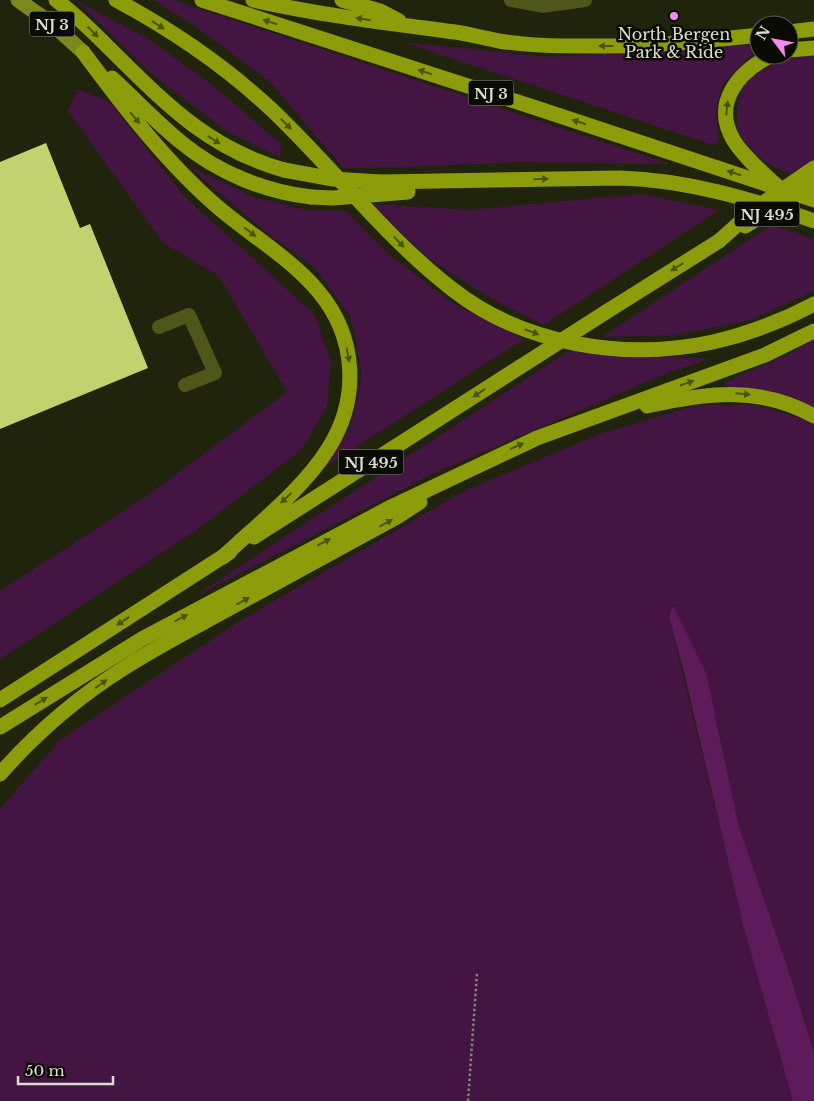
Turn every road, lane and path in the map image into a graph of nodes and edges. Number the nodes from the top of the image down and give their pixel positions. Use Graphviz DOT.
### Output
graph roads {
  1 [pos="18,0"];
  2 [pos="56,0"];
  3 [pos="116,0"];
  4 [pos="202,0"];
  5 [pos="253,0"];
  6 [pos="342,0"];
  7 [pos="511,0"];
  8 [pos="585,0"];
  9 [pos="411,27"];
  10 [pos="814,29"];
  11 [pos="799,31"];
  12 [pos="749,36"];
  13 [pos="814,48"];
  14 [pos="799,49"];
  15 [pos="83,52"];
  16 [pos="756,65"];
  17 [pos="814,168"];
  18 [pos="492,180"];
  19 [pos="814,184"];
  20 [pos="780,188"];
  21 [pos="814,200"];
  22 [pos="814,221"];
  23 [pos="719,241"];
  24 [pos="814,304"];
  25 [pos="159,327"];
  26 [pos="814,331"];
  27 [pos="185,385"];
  28 [pos="814,416"];
  29 [pos="592,418"];
  30 [pos="474,468"];
  31 [pos="223,557"];
  32 [pos="0,700"];
  33 [pos="0,727"];
  34 [pos="0,774"];
  35 [pos="477,973"];
  36 [pos="468,1101"];
  1 -- 15 [label="main road, NJ 3"];
  2 -- 18 [label="highway, NJ 3, one-way, bridge"];
  3 -- 24 [label="highway, one-way"];
  20 -- 4 [label="highway, NJ 3, one-way"];
  9 -- 5 [label="highway, one-way"];
  6 -- 9 [label="highway"];
  7 -- 8 [label="lane"];
  12 -- 9 [label="highway, one-way"];
  10 -- 11 [label="highway"];
  13 -- 14 [label="highway"];
  15 -- 18 [label="highway, NJ 3, bridge"];
  15 -- 31 [label="highway, one-way"];
  20 -- 16 [label="highway, one-way"];
  17 -- 23 [label="highway, bridge"];
  18 -- 22 [label="highway, NJ 3, one-way"];
  19 -- 23 [label="highway, NJ 495, bridge"];
  20 -- 21 [label="highway, NJ 3"];
  23 -- 31 [label="highway, NJ 495, one-way, bridge"];
  25 -- 27 [label="lane"];
  29 -- 26 [label="highway, one-way"];
  29 -- 28 [label="highway, one-way"];
  30 -- 29 [label="highway, one-way"];
  33 -- 30 [label="highway, one-way"];
  34 -- 30 [label="highway, one-way"];
  31 -- 32 [label="highway, NJ 495, one-way"];
  35 -- 36 [label="path"];
}
